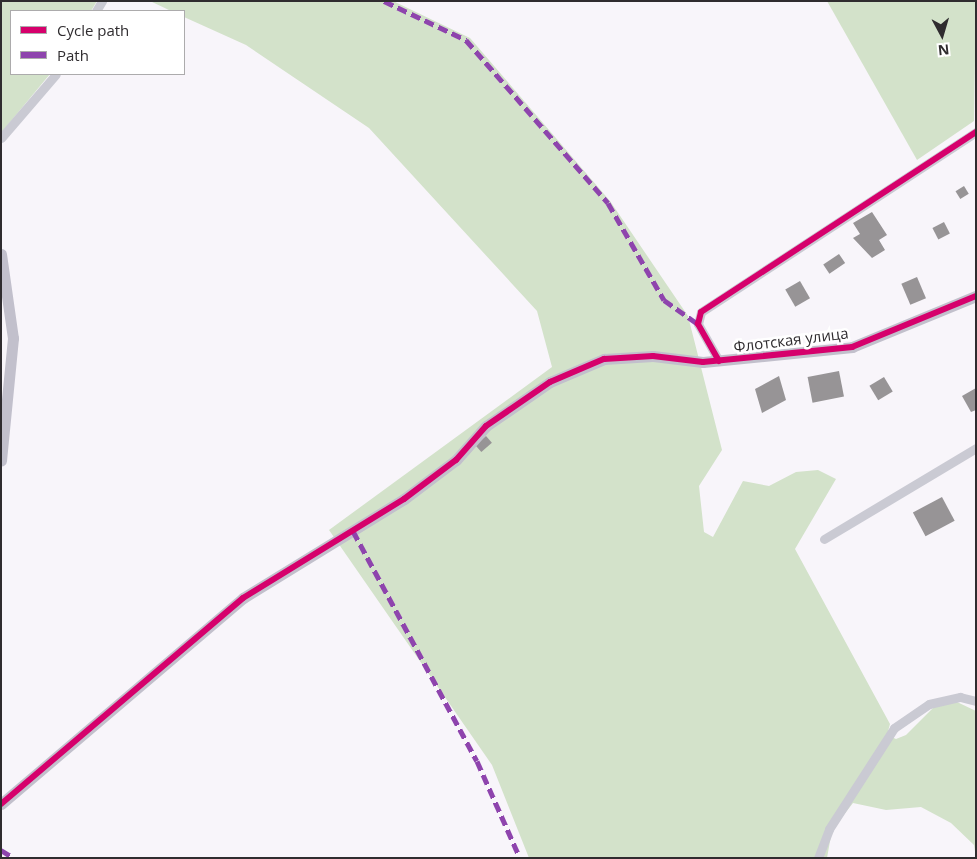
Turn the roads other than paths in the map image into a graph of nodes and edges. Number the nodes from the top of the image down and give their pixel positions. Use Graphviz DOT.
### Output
graph roads {
  1 [pos="55,75"];
  2 [pos="976,132"];
  3 [pos="1,138"];
  4 [pos="1,254"];
  5 [pos="976,296"];
  6 [pos="719,361"];
  7 [pos="976,448"];
  8 [pos="1,460"];
  9 [pos="824,539"];
  10 [pos="976,701"];
  11 [pos="1,804"];
  12 [pos="818,858"];
  1 -- 3 [label="street"];
  2 -- 6 [label="street"];
  4 -- 8 [label="street"];
  5 -- 6 [label="street, Флотская улица"];
  6 -- 11 [label="street, Флотская улица"];
  7 -- 9 [label="street"];
  10 -- 12 [label="street"];
}
